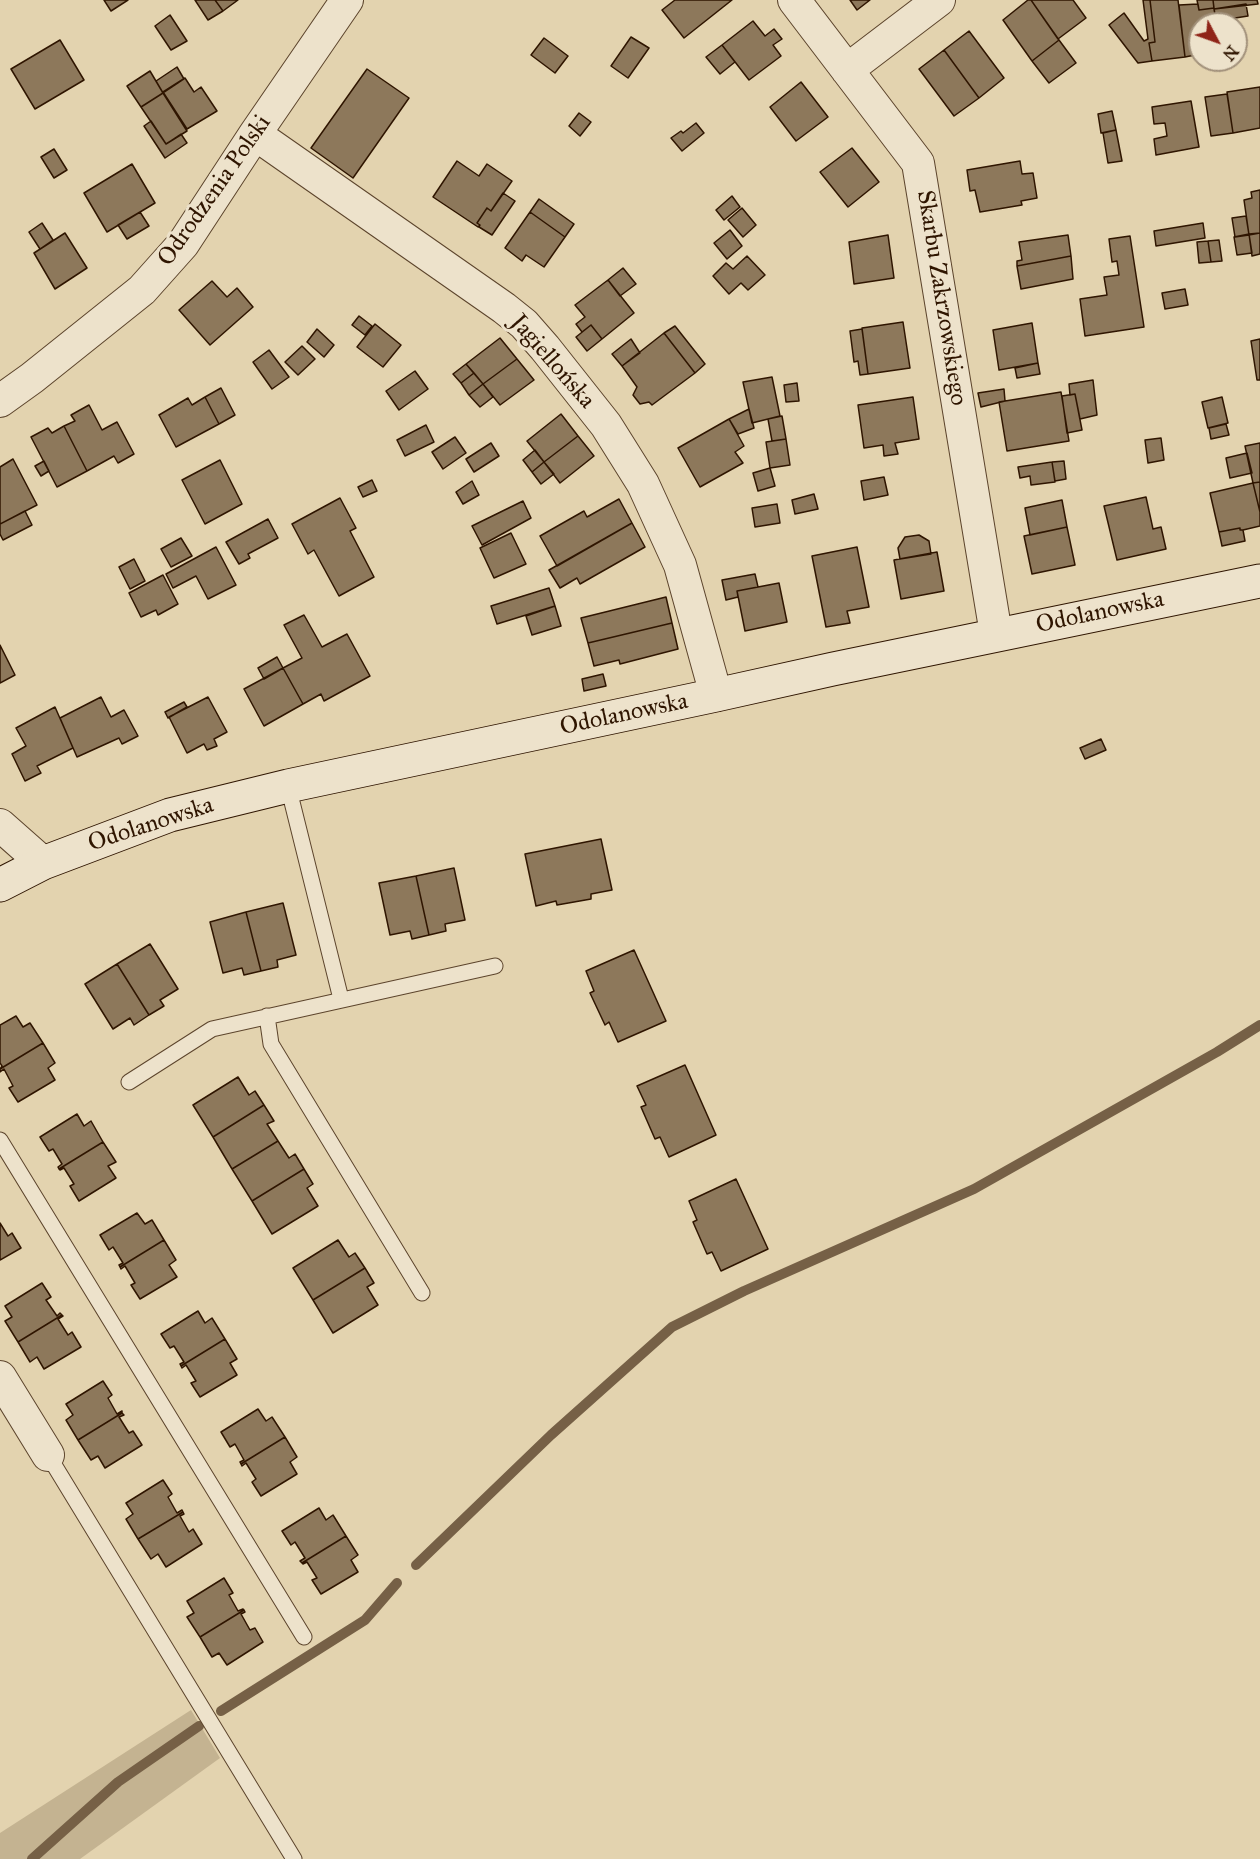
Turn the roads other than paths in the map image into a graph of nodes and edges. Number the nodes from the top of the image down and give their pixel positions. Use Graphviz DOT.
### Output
graph roads {
  1 [pos="347,0"];
  2 [pos="794,0"];
  3 [pos="939,0"];
  4 [pos="848,70"];
  5 [pos="255,134"];
  6 [pos="0,401"];
  7 [pos="1260,580"];
  8 [pos="996,634"];
  9 [pos="716,695"];
  10 [pos="288,786"];
  11 [pos="0,825"];
  12 [pos="43,863"];
  13 [pos="0,885"];
  14 [pos="495,966"];
  15 [pos="341,999"];
  16 [pos="267,1016"];
  17 [pos="129,1082"];
  18 [pos="0,1140"];
  19 [pos="422,1293"];
  20 [pos="0,1377"];
  21 [pos="48,1455"];
  22 [pos="304,1637"];
  23 [pos="294,1859"];
  1 -- 5 [label="street, Odrodzenia Polski"];
  2 -- 4 [label="street, Skarbu Zakrzowskiego"];
  3 -- 4 [label="street"];
  4 -- 8 [label="street, Skarbu Zakrzowskiego"];
  5 -- 6 [label="street, Odrodzenia Polski"];
  5 -- 9 [label="street, Jagiellońska"];
  7 -- 8 [label="street, Odolanowska"];
  8 -- 9 [label="street, Odolanowska"];
  9 -- 10 [label="street, Odolanowska"];
  10 -- 12 [label="street, Odolanowska"];
  10 -- 15 [label="lane"];
  11 -- 12 [label="street"];
  12 -- 13 [label="street, Odolanowska"];
  14 -- 15 [label="lane"];
  15 -- 16 [label="lane"];
  16 -- 17 [label="lane"];
  16 -- 19 [label="lane"];
  18 -- 22 [label="lane"];
  20 -- 21 [label="street"];
  21 -- 23 [label="lane"];
}
